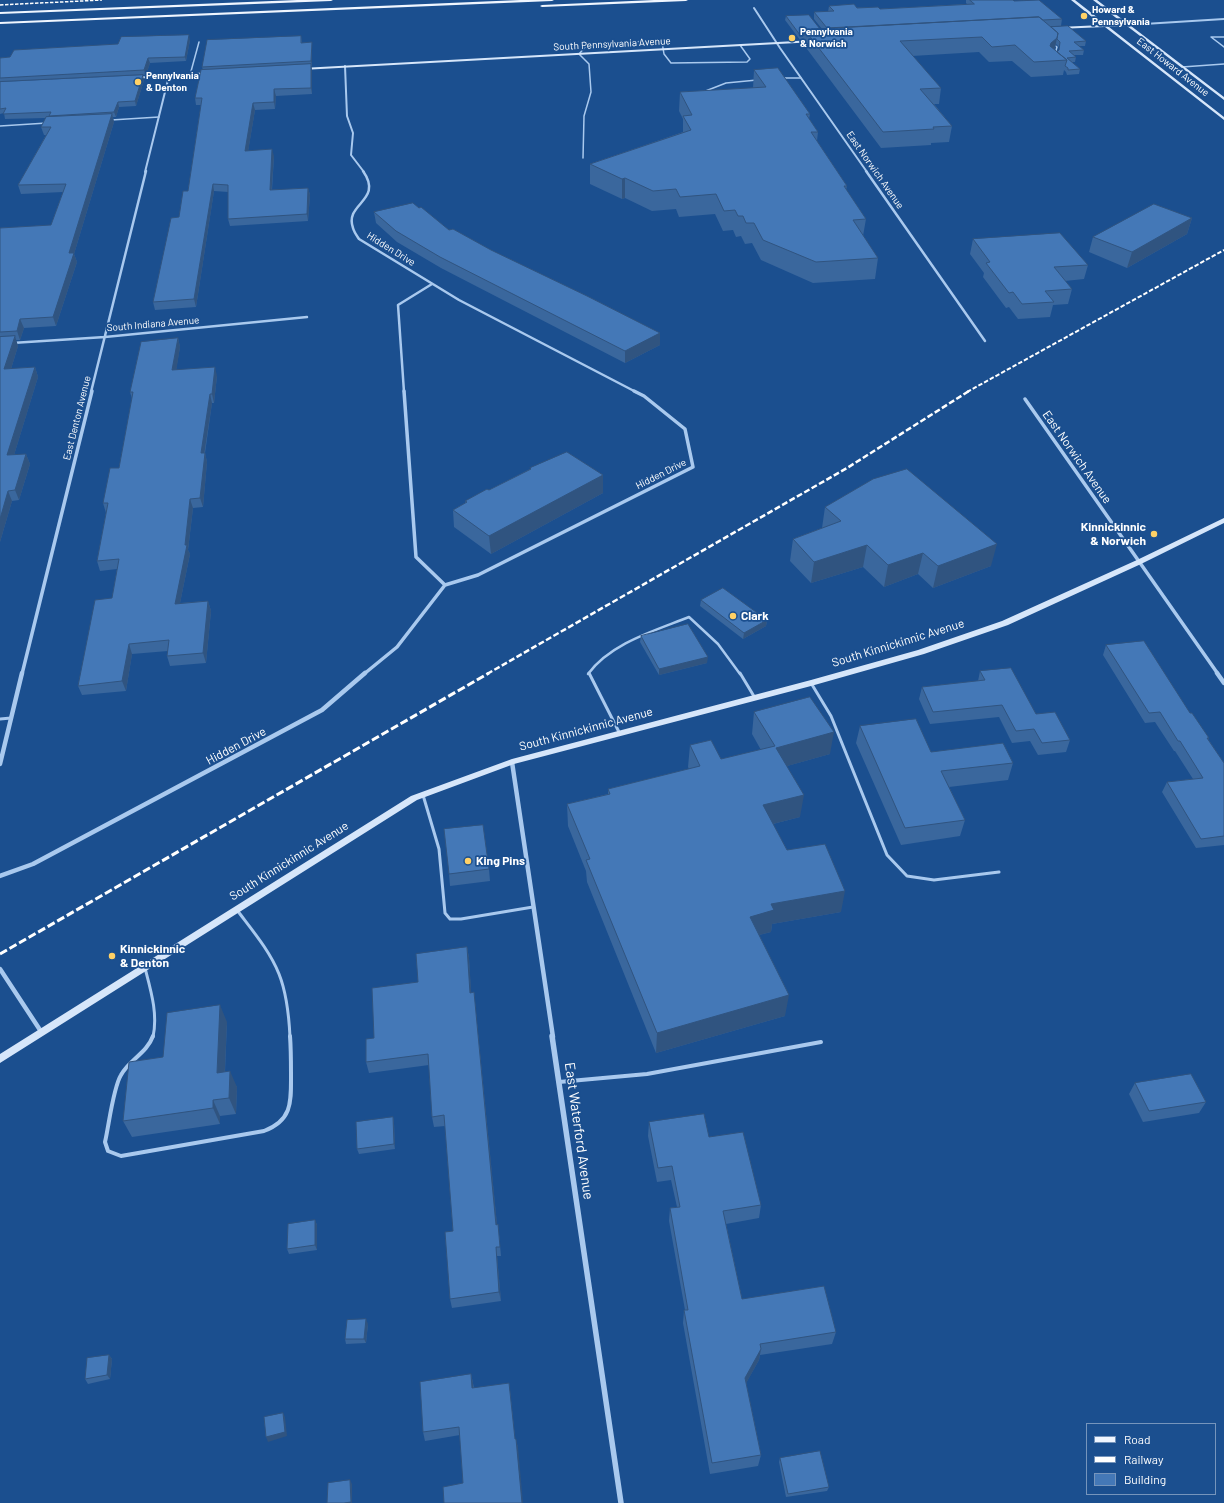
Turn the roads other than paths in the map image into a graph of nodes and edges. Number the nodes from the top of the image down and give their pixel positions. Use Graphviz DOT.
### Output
graph roads {
  1 [pos="256,0"];
  2 [pos="331,0"];
  3 [pos="552,0"];
  4 [pos="686,0"];
  5 [pos="1073,0"];
  6 [pos="1095,0"];
  7 [pos="194,5"];
  8 [pos="368,8"];
  9 [pos="754,8"];
  10 [pos="0,13"];
  11 [pos="1224,19"];
  12 [pos="0,23"];
  13 [pos="1128,25"];
  14 [pos="1106,26"];
  15 [pos="1052,29"];
  16 [pos="1224,37"];
  17 [pos="1049,40"];
  18 [pos="821,41"];
  19 [pos="199,42"];
  20 [pos="777,43"];
  21 [pos="740,45"];
  22 [pos="1224,47"];
  23 [pos="661,49"];
  24 [pos="579,54"];
  25 [pos="1052,56"];
  26 [pos="1224,64"];
  27 [pos="345,66"];
  28 [pos="1182,67"];
  29 [pos="299,69"];
  30 [pos="214,73"];
  31 [pos="190,75"];
  32 [pos="169,76"];
  33 [pos="130,78"];
  34 [pos="781,78"];
  35 [pos="801,78"];
  36 [pos="757,80"];
  37 [pos="701,93"];
  38 [pos="1224,99"];
  39 [pos="1222,116"];
  40 [pos="159,117"];
  41 [pos="1224,119"];
  42 [pos="109,120"];
  43 [pos="54,123"];
  44 [pos="0,126"];
  45 [pos="583,158"];
  46 [pos="432,284"];
  47 [pos="307,317"];
  48 [pos="105,336"];
  49 [pos="985,341"];
  50 [pos="7,343"];
  51 [pos="1025,399"];
  52 [pos="1224,520"];
  53 [pos="1139,562"];
  54 [pos="445,585"];
  55 [pos="811,683"];
  56 [pos="1224,683"];
  57 [pos="755,698"];
  58 [pos="11,718"];
  59 [pos="0,719"];
  60 [pos="620,734"];
  61 [pos="512,762"];
  62 [pos="0,764"];
  63 [pos="422,795"];
  64 [pos="999,872"];
  65 [pos="0,876"];
  66 [pos="534,908"];
  67 [pos="237,910"];
  68 [pos="145,968"];
  69 [pos="0,969"];
  70 [pos="43,1033"];
  71 [pos="821,1042"];
  72 [pos="0,1059"];
  73 [pos="559,1082"];
  74 [pos="621,1503"];
  1 -- 7 [label="main road"];
  2 -- 7 [label="main road"];
  3 -- 8 [label="main road"];
  4 -- 8 [label="main road"];
  5 -- 14 [label="street, East Howard Avenue"];
  6 -- 13 [label="street, East Howard Avenue"];
  7 -- 10 [label="main road"];
  8 -- 12 [label="main road"];
  9 -- 20 [label="street, East Norwich Avenue"];
  11 -- 13 [label="street"];
  13 -- 14 [label="street"];
  13 -- 28 [label="street, East Howard Avenue"];
  14 -- 15 [label="street"];
  14 -- 39 [label="street, East Howard Avenue"];
  16 -- 22 [label="lane"];
  17 -- 25 [label="lane"];
  18 -- 20 [label="street, South Pennsylvania Avenue"];
  19 -- 31 [label="lane"];
  20 -- 21 [label="street, South Pennsylvania Avenue"];
  20 -- 35 [label="street, East Norwich Avenue"];
  21 -- 23 [label="street, South Pennsylvania Avenue"];
  21 -- 23 [label="lane"];
  23 -- 24 [label="street, South Pennsylvania Avenue"];
  23 -- 24 [label="lane"];
  24 -- 27 [label="street, South Pennsylvania Avenue"];
  24 -- 45 [label="lane"];
  26 -- 28 [label="lane"];
  27 -- 29 [label="street, South Pennsylvania Avenue"];
  27 -- 46 [label="street, Hidden Drive"];
  28 -- 38 [label="street, East Howard Avenue"];
  30 -- 31 [label="street"];
  31 -- 32 [label="street"];
  32 -- 33 [label="street"];
  32 -- 40 [label="street, East Denton Avenue"];
  34 -- 35 [label="lane"];
  35 -- 49 [label="street, East Norwich Avenue"];
  36 -- 37 [label="lane"];
  39 -- 41 [label="street, East Howard Avenue"];
  40 -- 42 [label="lane"];
  40 -- 48 [label="street, East Denton Avenue"];
  43 -- 44 [label="lane"];
  46 -- 54 [label="street"];
  46 -- 54 [label="street, Hidden Drive"];
  47 -- 48 [label="street, South Indiana Avenue"];
  48 -- 50 [label="street, South Indiana Avenue"];
  48 -- 58 [label="street, East Denton Avenue"];
  51 -- 53 [label="street, East Norwich Avenue"];
  52 -- 53 [label="street, South Kinnickinnic Avenue"];
  53 -- 55 [label="street, South Kinnickinnic Avenue"];
  53 -- 56 [label="street, East Norwich Avenue"];
  54 -- 65 [label="street, Hidden Drive"];
  55 -- 57 [label="street, South Kinnickinnic Avenue"];
  55 -- 64 [label="lane"];
  57 -- 60 [label="street, South Kinnickinnic Avenue"];
  57 -- 60 [label="lane"];
  58 -- 59 [label="lane"];
  58 -- 62 [label="street, East Denton Avenue"];
  60 -- 61 [label="street, South Kinnickinnic Avenue"];
  61 -- 63 [label="street, South Kinnickinnic Avenue"];
  61 -- 66 [label="street, East Waterford Avenue"];
  63 -- 66 [label="lane"];
  63 -- 67 [label="street, South Kinnickinnic Avenue"];
  66 -- 73 [label="street, East Waterford Avenue"];
  67 -- 68 [label="street, South Kinnickinnic Avenue"];
  67 -- 68 [label="lane"];
  68 -- 70 [label="street, South Kinnickinnic Avenue"];
  69 -- 70 [label="street"];
  70 -- 72 [label="street, South Kinnickinnic Avenue"];
  71 -- 73 [label="lane"];
  73 -- 74 [label="street, East Waterford Avenue"];
}
